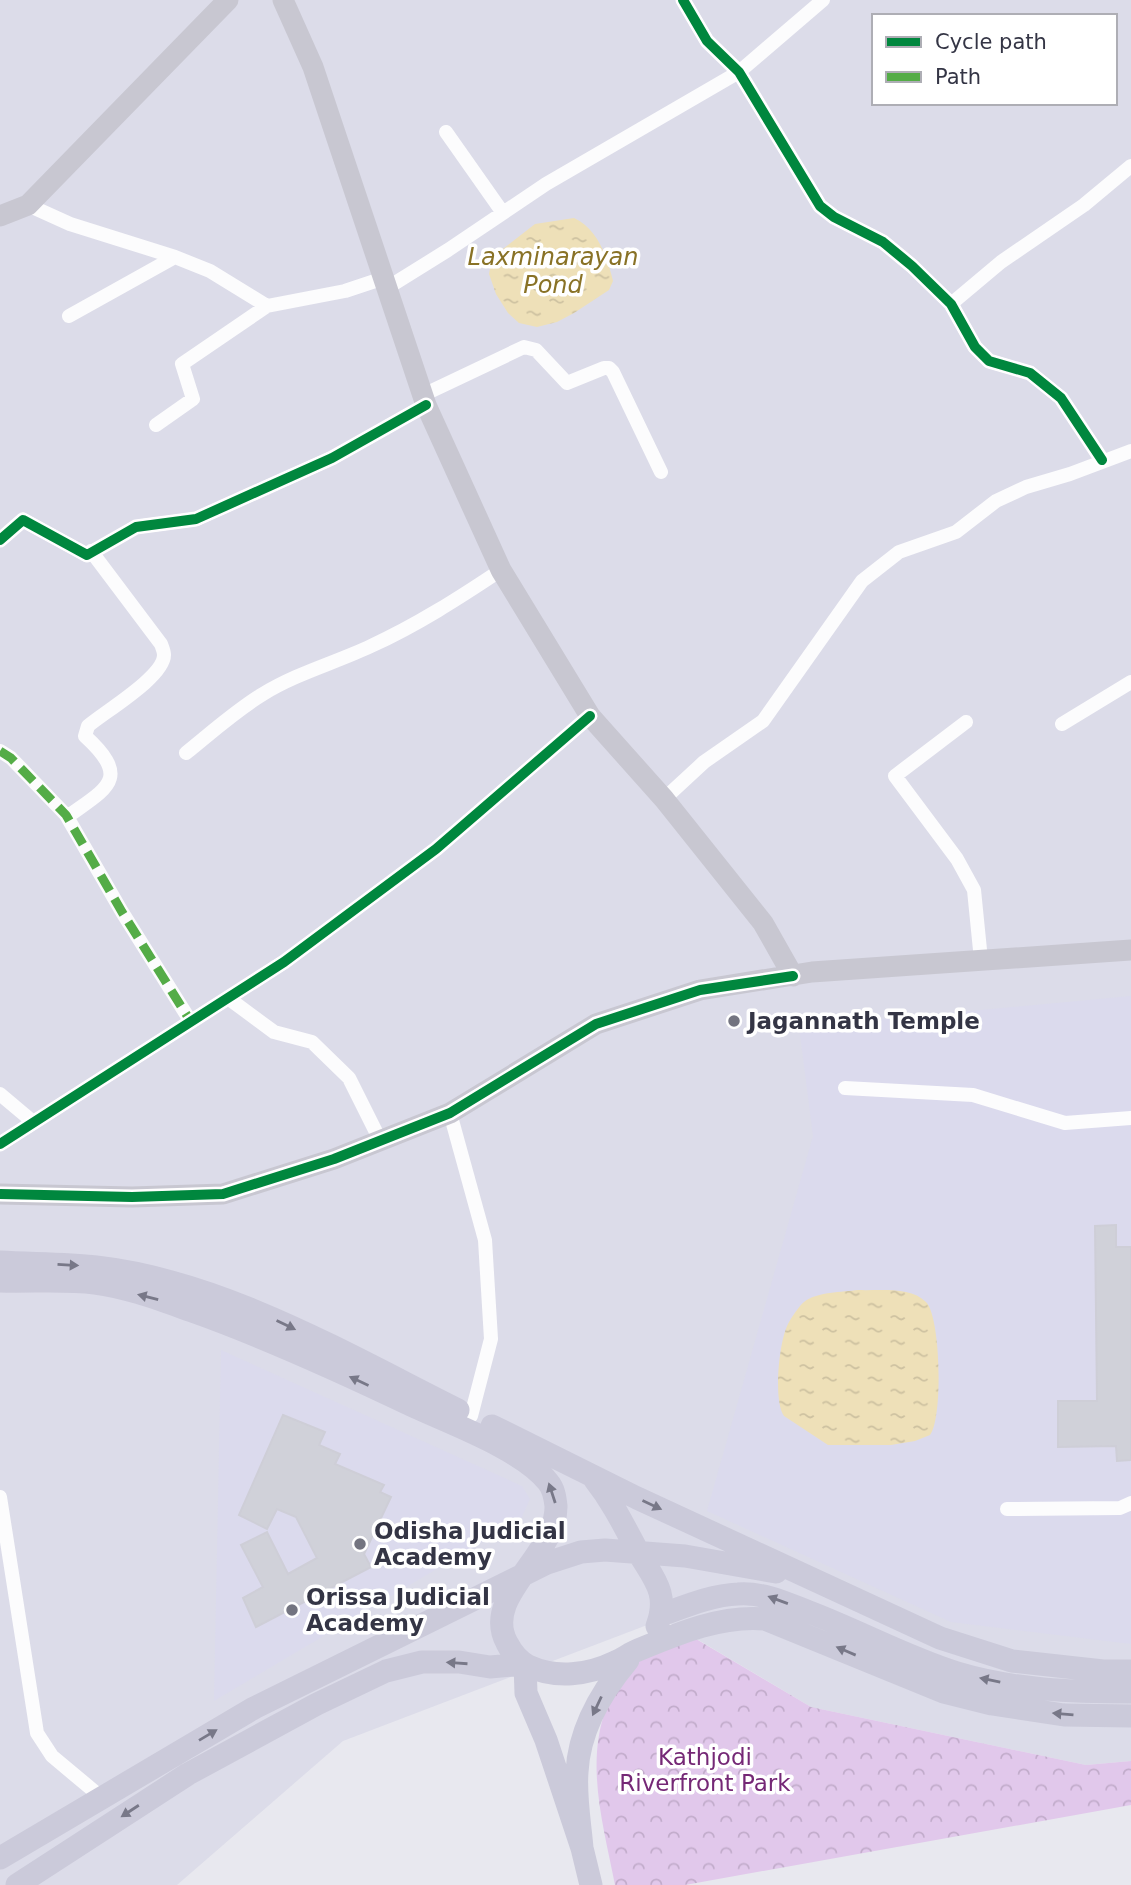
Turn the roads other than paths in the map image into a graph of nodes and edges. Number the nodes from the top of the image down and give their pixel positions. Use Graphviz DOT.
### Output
graph roads {
  1 [pos="228,0"];
  2 [pos="283,0"];
  3 [pos="683,0"];
  4 [pos="823,0"];
  5 [pos="739,72"];
  6 [pos="446,132"];
  7 [pos="1131,166"];
  8 [pos="28,205"];
  9 [pos="503,213"];
  10 [pos="0,216"];
  11 [pos="175,257"];
  12 [pos="385,283"];
  13 [pos="951,304"];
  14 [pos="267,306"];
  15 [pos="69,316"];
  16 [pos="424,400"];
  17 [pos="156,425"];
  18 [pos="1131,451"];
  19 [pos="1102,460"];
  20 [pos="661,472"];
  21 [pos="0,540"];
  22 [pos="91,551"];
  23 [pos="501,570"];
  24 [pos="1131,682"];
  25 [pos="590,716"];
  26 [pos="966,722"];
  27 [pos="1062,724"];
  28 [pos="0,751"];
  29 [pos="186,753"];
  30 [pos="664,800"];
  31 [pos="67,817"];
  32 [pos="1131,950"];
  33 [pos="981,960"];
  34 [pos="793,976"];
  35 [pos="228,998"];
  36 [pos="191,1022"];
  37 [pos="845,1088"];
  38 [pos="0,1094"];
  39 [pos="450,1113"];
  40 [pos="1131,1118"];
  41 [pos="32,1121"];
  42 [pos="380,1140"];
  43 [pos="0,1144"];
  44 [pos="0,1194"];
  45 [pos="0,1262"];
  46 [pos="0,1281"];
  47 [pos="471,1416"];
  48 [pos="590,1475"];
  49 [pos="0,1497"];
  50 [pos="1131,1503"];
  51 [pos="1007,1509"];
  52 [pos="639,1553"];
  53 [pos="523,1576"];
  54 [pos="814,1580"];
  55 [pos="661,1615"];
  56 [pos="637,1650"];
  57 [pos="525,1664"];
  58 [pos="1131,1671"];
  59 [pos="1131,1692"];
  60 [pos="1131,1716"];
  61 [pos="102,1797"];
  62 [pos="582,1848"];
  63 [pos="0,1858"];
  64 [pos="16,1885"];
  65 [pos="591,1885"];
  1 -- 8 [label="main road"];
  2 -- 12 [label="main road"];
  3 -- 5 [label="street"];
  4 -- 5 [label="street"];
  5 -- 9 [label="street"];
  5 -- 13 [label="street"];
  6 -- 9 [label="street"];
  7 -- 13 [label="street"];
  8 -- 10 [label="main road"];
  8 -- 11 [label="street"];
  9 -- 12 [label="street"];
  11 -- 14 [label="street"];
  11 -- 15 [label="street"];
  12 -- 14 [label="street"];
  12 -- 16 [label="main road"];
  13 -- 19 [label="street"];
  14 -- 17 [label="street"];
  16 -- 20 [label="street"];
  16 -- 22 [label="street"];
  16 -- 23 [label="main road"];
  18 -- 19 [label="street"];
  19 -- 30 [label="street"];
  21 -- 22 [label="street"];
  22 -- 31 [label="street"];
  23 -- 25 [label="main road"];
  23 -- 29 [label="street"];
  24 -- 27 [label="street"];
  25 -- 30 [label="main road"];
  25 -- 35 [label="street"];
  26 -- 33 [label="street"];
  28 -- 31 [label="street"];
  30 -- 34 [label="main road"];
  31 -- 36 [label="street"];
  32 -- 33 [label="main road"];
  33 -- 34 [label="main road"];
  34 -- 39 [label="main road"];
  35 -- 36 [label="street"];
  35 -- 42 [label="street"];
  36 -- 41 [label="street"];
  37 -- 40 [label="street"];
  38 -- 41 [label="street"];
  39 -- 42 [label="main road"];
  39 -- 47 [label="street"];
  41 -- 43 [label="street"];
  42 -- 44 [label="main road"];
  45 -- 47 [label="main road, one-way"];
  53 -- 46 [label="main road, one-way"];
  47 -- 48 [label="main road"];
  48 -- 52 [label="main road"];
  48 -- 54 [label="main road, one-way"];
  49 -- 61 [label="street"];
  50 -- 51 [label="street"];
  52 -- 53 [label="main road"];
  52 -- 54 [label="main road"];
  52 -- 55 [label="main road"];
  53 -- 57 [label="main road"];
  61 -- 53 [label="main road, one-way"];
  54 -- 58 [label="main road"];
  55 -- 56 [label="main road"];
  59 -- 55 [label="main road, one-way"];
  56 -- 57 [label="main road"];
  60 -- 56 [label="main road, one-way"];
  56 -- 62 [label="main road, one-way"];
  57 -- 62 [label="main road"];
  57 -- 64 [label="main road, one-way"];
  61 -- 63 [label="main road"];
  62 -- 65 [label="main road"];
}
